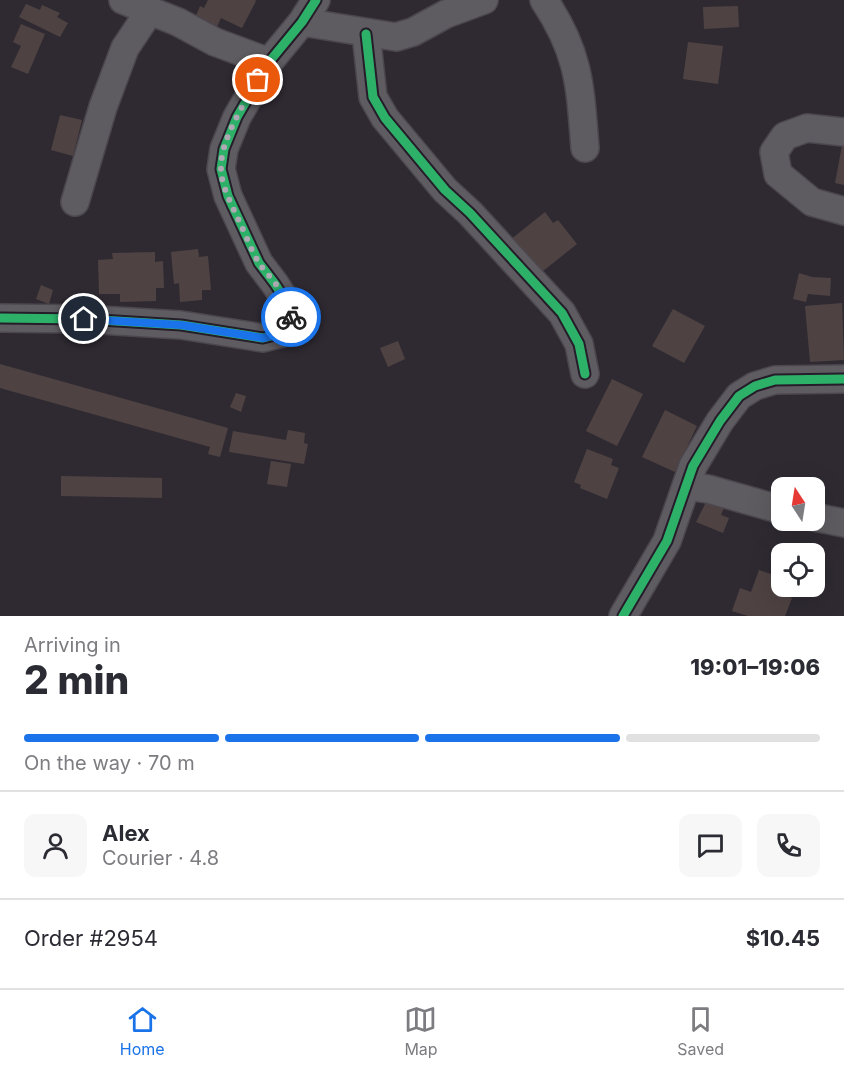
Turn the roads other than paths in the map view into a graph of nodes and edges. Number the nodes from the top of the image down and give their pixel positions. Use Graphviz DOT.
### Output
graph roads {
  1 [pos="123,0"];
  2 [pos="484,0"];
  3 [pos="544,0"];
  4 [pos="309,11"];
  5 [pos="148,12"];
  6 [pos="366,34"];
  7 [pos="269,62"];
  8 [pos="844,132"];
  9 [pos="585,148"];
  10 [pos="75,202"];
  11 [pos="844,212"];
  12 [pos="0,318"];
  13 [pos="585,374"];
  14 [pos="844,379"];
  15 [pos="686,486"];
  16 [pos="771,507"];
  17 [pos="825,519"];
  18 [pos="844,523"];
  19 [pos="623,616"];
  1 -- 5 [label="street"];
  2 -- 6 [label="street"];
  3 -- 9 [label="street"];
  4 -- 6 [label="street"];
  4 -- 7 [label="street"];
  5 -- 7 [label="street"];
  5 -- 10 [label="street"];
  6 -- 13 [label="street"];
  7 -- 12 [label="street"];
  8 -- 11 [label="street"];
  14 -- 15 [label="street"];
  15 -- 16 [label="street"];
  15 -- 19 [label="street"];
  17 -- 18 [label="street"];
}
